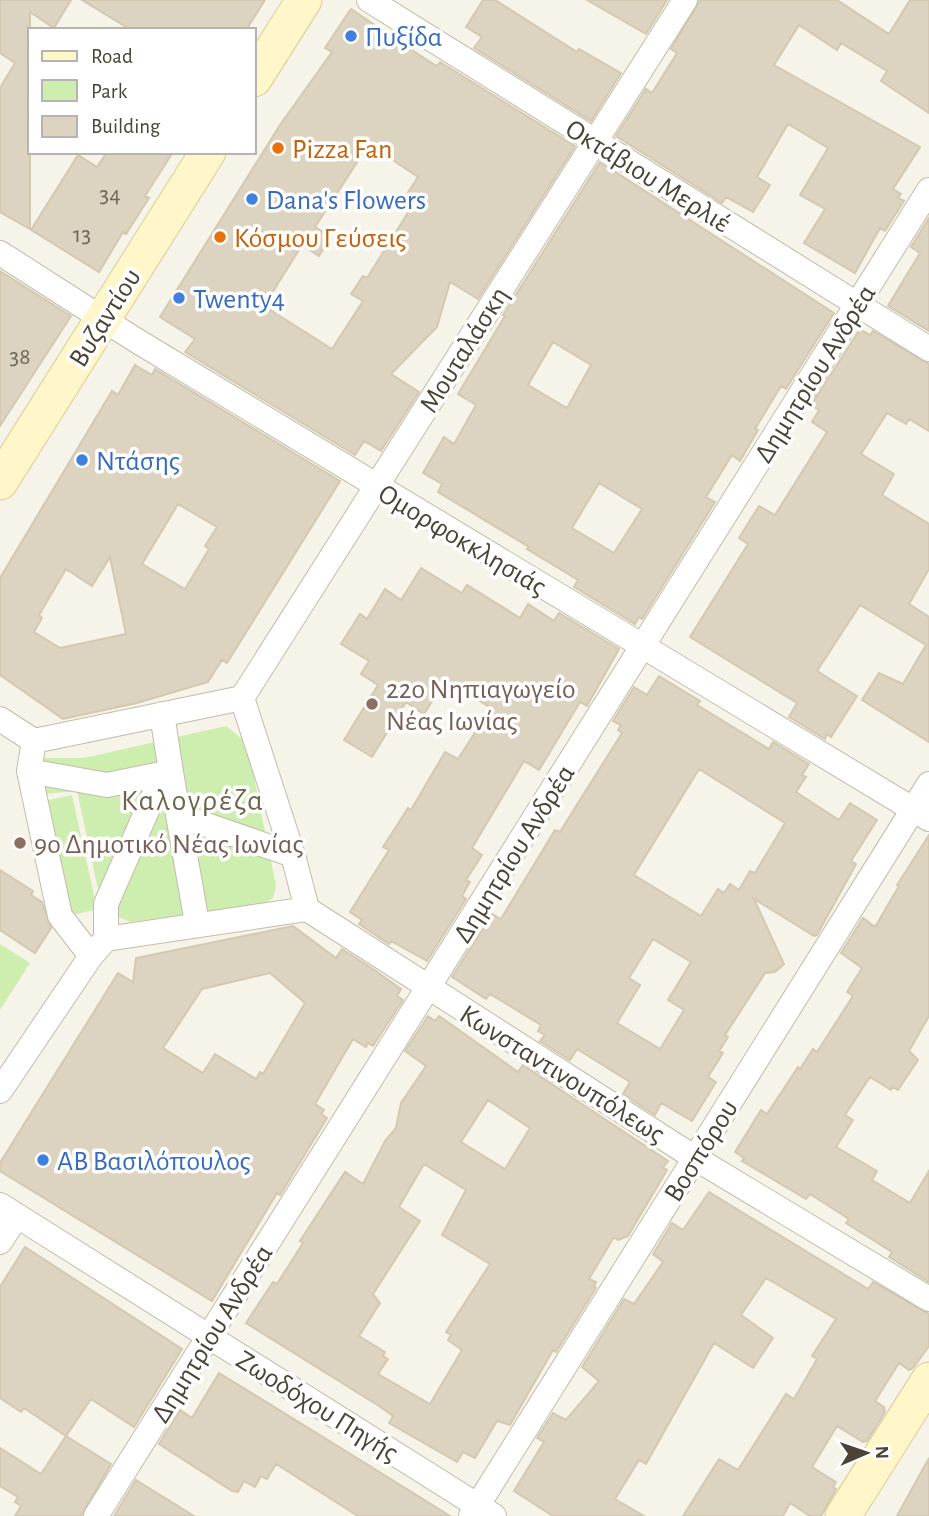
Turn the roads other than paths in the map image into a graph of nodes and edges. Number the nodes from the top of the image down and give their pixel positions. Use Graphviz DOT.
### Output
graph roads {
  1 [pos="304,0"];
  2 [pos="369,0"];
  3 [pos="685,0"];
  4 [pos="256,76"];
  5 [pos="595,142"];
  6 [pos="207,154"];
  7 [pos="929,190"];
  8 [pos="0,253"];
  9 [pos="858,303"];
  10 [pos="103,319"];
  11 [pos="929,349"];
  12 [pos="0,482"];
  13 [pos="376,486"];
  14 [pos="642,647"];
  15 [pos="242,698"];
  16 [pos="162,714"];
  17 [pos="0,719"];
  18 [pos="34,741"];
  19 [pos="29,771"];
  20 [pos="167,773"];
  21 [pos="929,784"];
  22 [pos="921,814"];
  23 [pos="178,815"];
  24 [pos="293,855"];
  25 [pos="307,909"];
  26 [pos="197,923"];
  27 [pos="98,947"];
  28 [pos="428,988"];
  29 [pos="0,1091"];
  30 [pos="695,1158"];
  31 [pos="8,1210"];
  32 [pos="0,1242"];
  33 [pos="929,1299"];
  34 [pos="209,1336"];
  35 [pos="929,1380"];
  36 [pos="481,1513"];
  37 [pos="96,1516"];
  38 [pos="843,1516"];
  1 -- 4 [label="street"];
  2 -- 5 [label="street, Οκτάβιου Μερλιέ"];
  3 -- 5 [label="street, Μουταλάσκη"];
  5 -- 9 [label="street, Οκτάβιου Μερλιέ"];
  5 -- 13 [label="street, Μουταλάσκη"];
  6 -- 10 [label="street, Βυζαντίου"];
  7 -- 9 [label="street, Δημητρίου Ανδρέα"];
  8 -- 10 [label="street, Ομορφοκκλησιάς"];
  9 -- 11 [label="street, Οκτάβιου Μερλιέ"];
  9 -- 14 [label="street, Δημητρίου Ανδρέα"];
  10 -- 12 [label="street, Βυζαντίου"];
  10 -- 13 [label="street, Ομορφοκκλησιάς"];
  13 -- 14 [label="street, Ομορφοκκλησιάς"];
  13 -- 15 [label="street, Μουταλάσκη"];
  14 -- 22 [label="street, Ομορφοκκλησιάς"];
  14 -- 28 [label="street, Δημητρίου Ανδρέα"];
  15 -- 16 [label="street"];
  15 -- 24 [label="street"];
  16 -- 18 [label="street"];
  16 -- 20 [label="street"];
  17 -- 18 [label="street"];
  18 -- 19 [label="street"];
  19 -- 20 [label="street"];
  19 -- 27 [label="street"];
  20 -- 23 [label="street"];
  20 -- 27 [label="street"];
  21 -- 22 [label="street, Βοσπόρου"];
  22 -- 30 [label="street, Βοσπόρου"];
  23 -- 24 [label="street"];
  23 -- 26 [label="street"];
  24 -- 25 [label="street"];
  25 -- 26 [label="street"];
  25 -- 28 [label="street, Κωνσταντινουπόλεως"];
  26 -- 27 [label="street"];
  27 -- 29 [label="street"];
  28 -- 30 [label="street, Κωνσταντινουπόλεως"];
  28 -- 34 [label="street, Δημητρίου Ανδρέα"];
  30 -- 33 [label="street, Κωνσταντινουπόλεως"];
  30 -- 36 [label="street, Βοσπόρου"];
  31 -- 32 [label="street"];
  31 -- 34 [label="street, Ζωοδόχου Πηγής"];
  34 -- 36 [label="street, Ζωοδόχου Πηγής"];
  34 -- 37 [label="street, Δημητρίου Ανδρέα"];
  35 -- 38 [label="street"];
}
